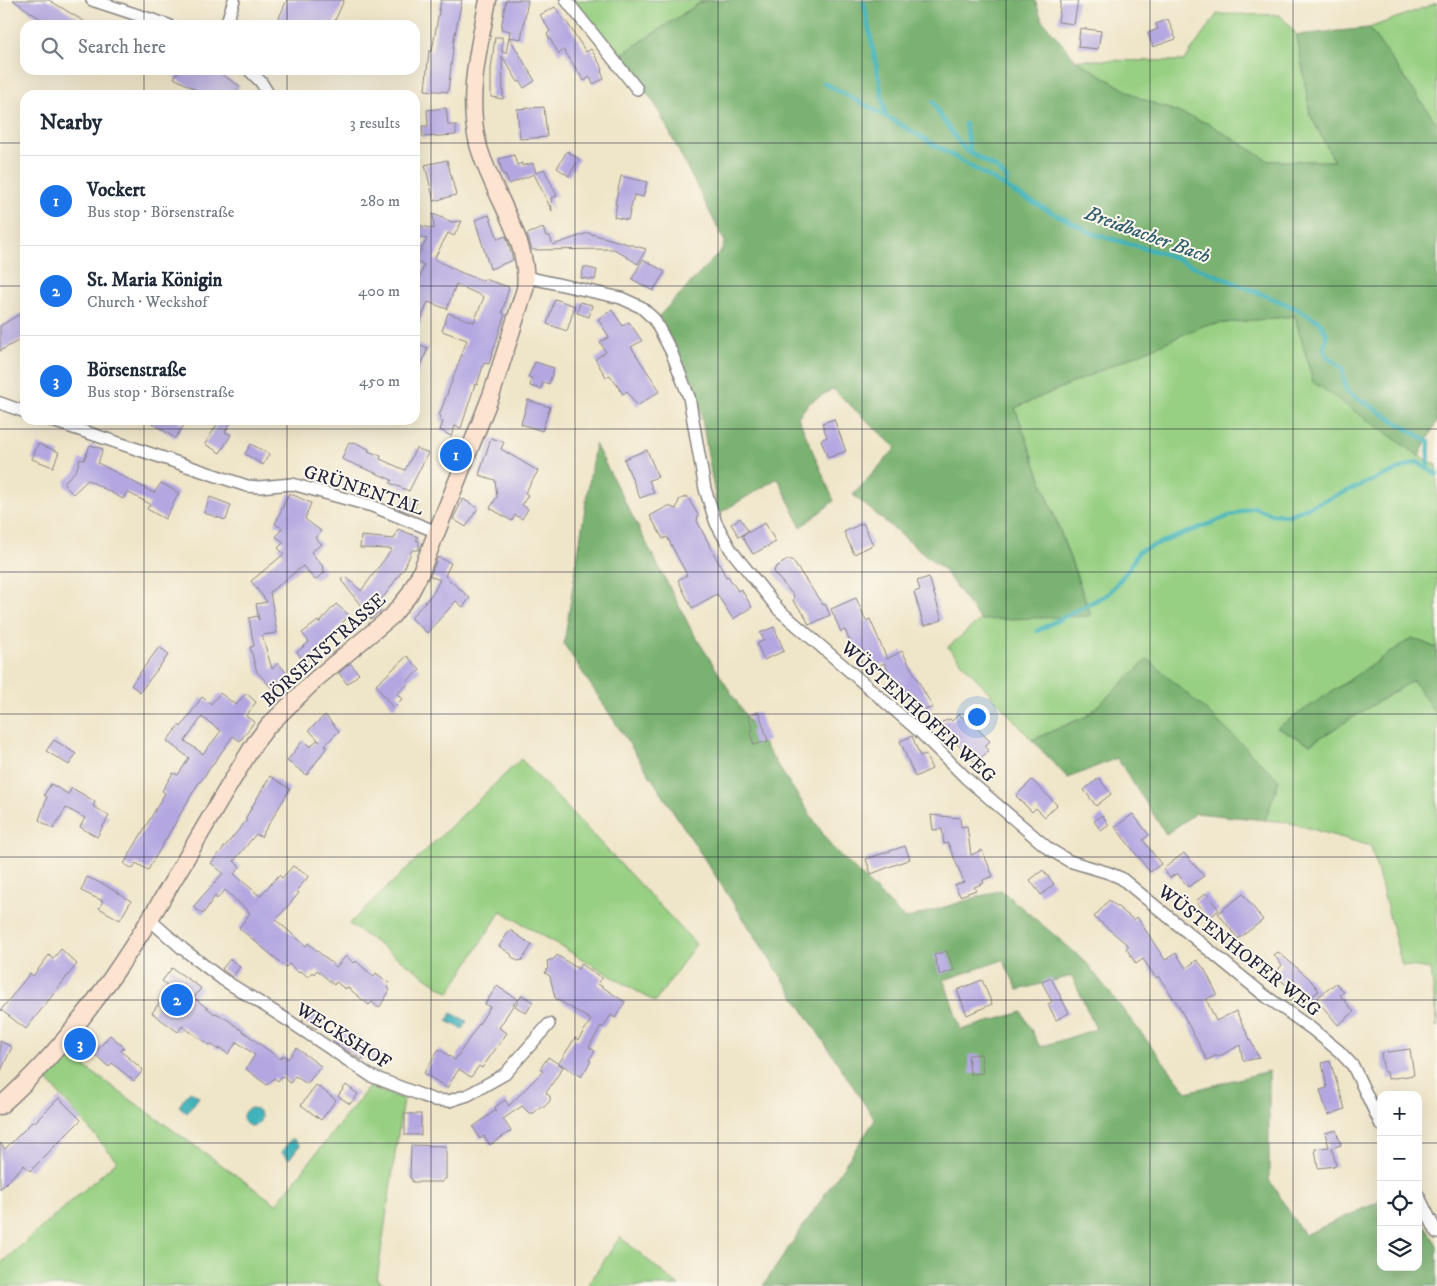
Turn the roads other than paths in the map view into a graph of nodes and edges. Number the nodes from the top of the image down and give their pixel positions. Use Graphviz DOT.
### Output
graph roads {
  1 [pos="92,0"];
  2 [pos="234,0"];
  3 [pos="488,0"];
  4 [pos="566,0"];
  5 [pos="153,20"];
  6 [pos="228,20"];
  7 [pos="255,75"];
  8 [pos="637,88"];
  9 [pos="266,90"];
  10 [pos="526,277"];
  11 [pos="0,403"];
  12 [pos="20,410"];
  13 [pos="65,425"];
  14 [pos="437,532"];
  15 [pos="150,920"];
  16 [pos="549,1024"];
  17 [pos="0,1106"];
  18 [pos="1377,1116"];
  19 [pos="1422,1203"];
  20 [pos="1437,1233"];
  1 -- 5 [label="street"];
  2 -- 6 [label="street"];
  3 -- 10 [label="street"];
  4 -- 8 [label="street"];
  7 -- 9 [label="street"];
  10 -- 14 [label="street, BÖRSENSTRASSE"];
  10 -- 18 [label="street, WÜSTENHOFER WEG"];
  11 -- 12 [label="street"];
  13 -- 14 [label="street, GRÜNENTAL"];
  14 -- 15 [label="street, BÖRSENSTRASSE"];
  15 -- 16 [label="street, WECKSHOF"];
  15 -- 17 [label="street, BÖRSENSTRASSE"];
  19 -- 20 [label="street"];
}
